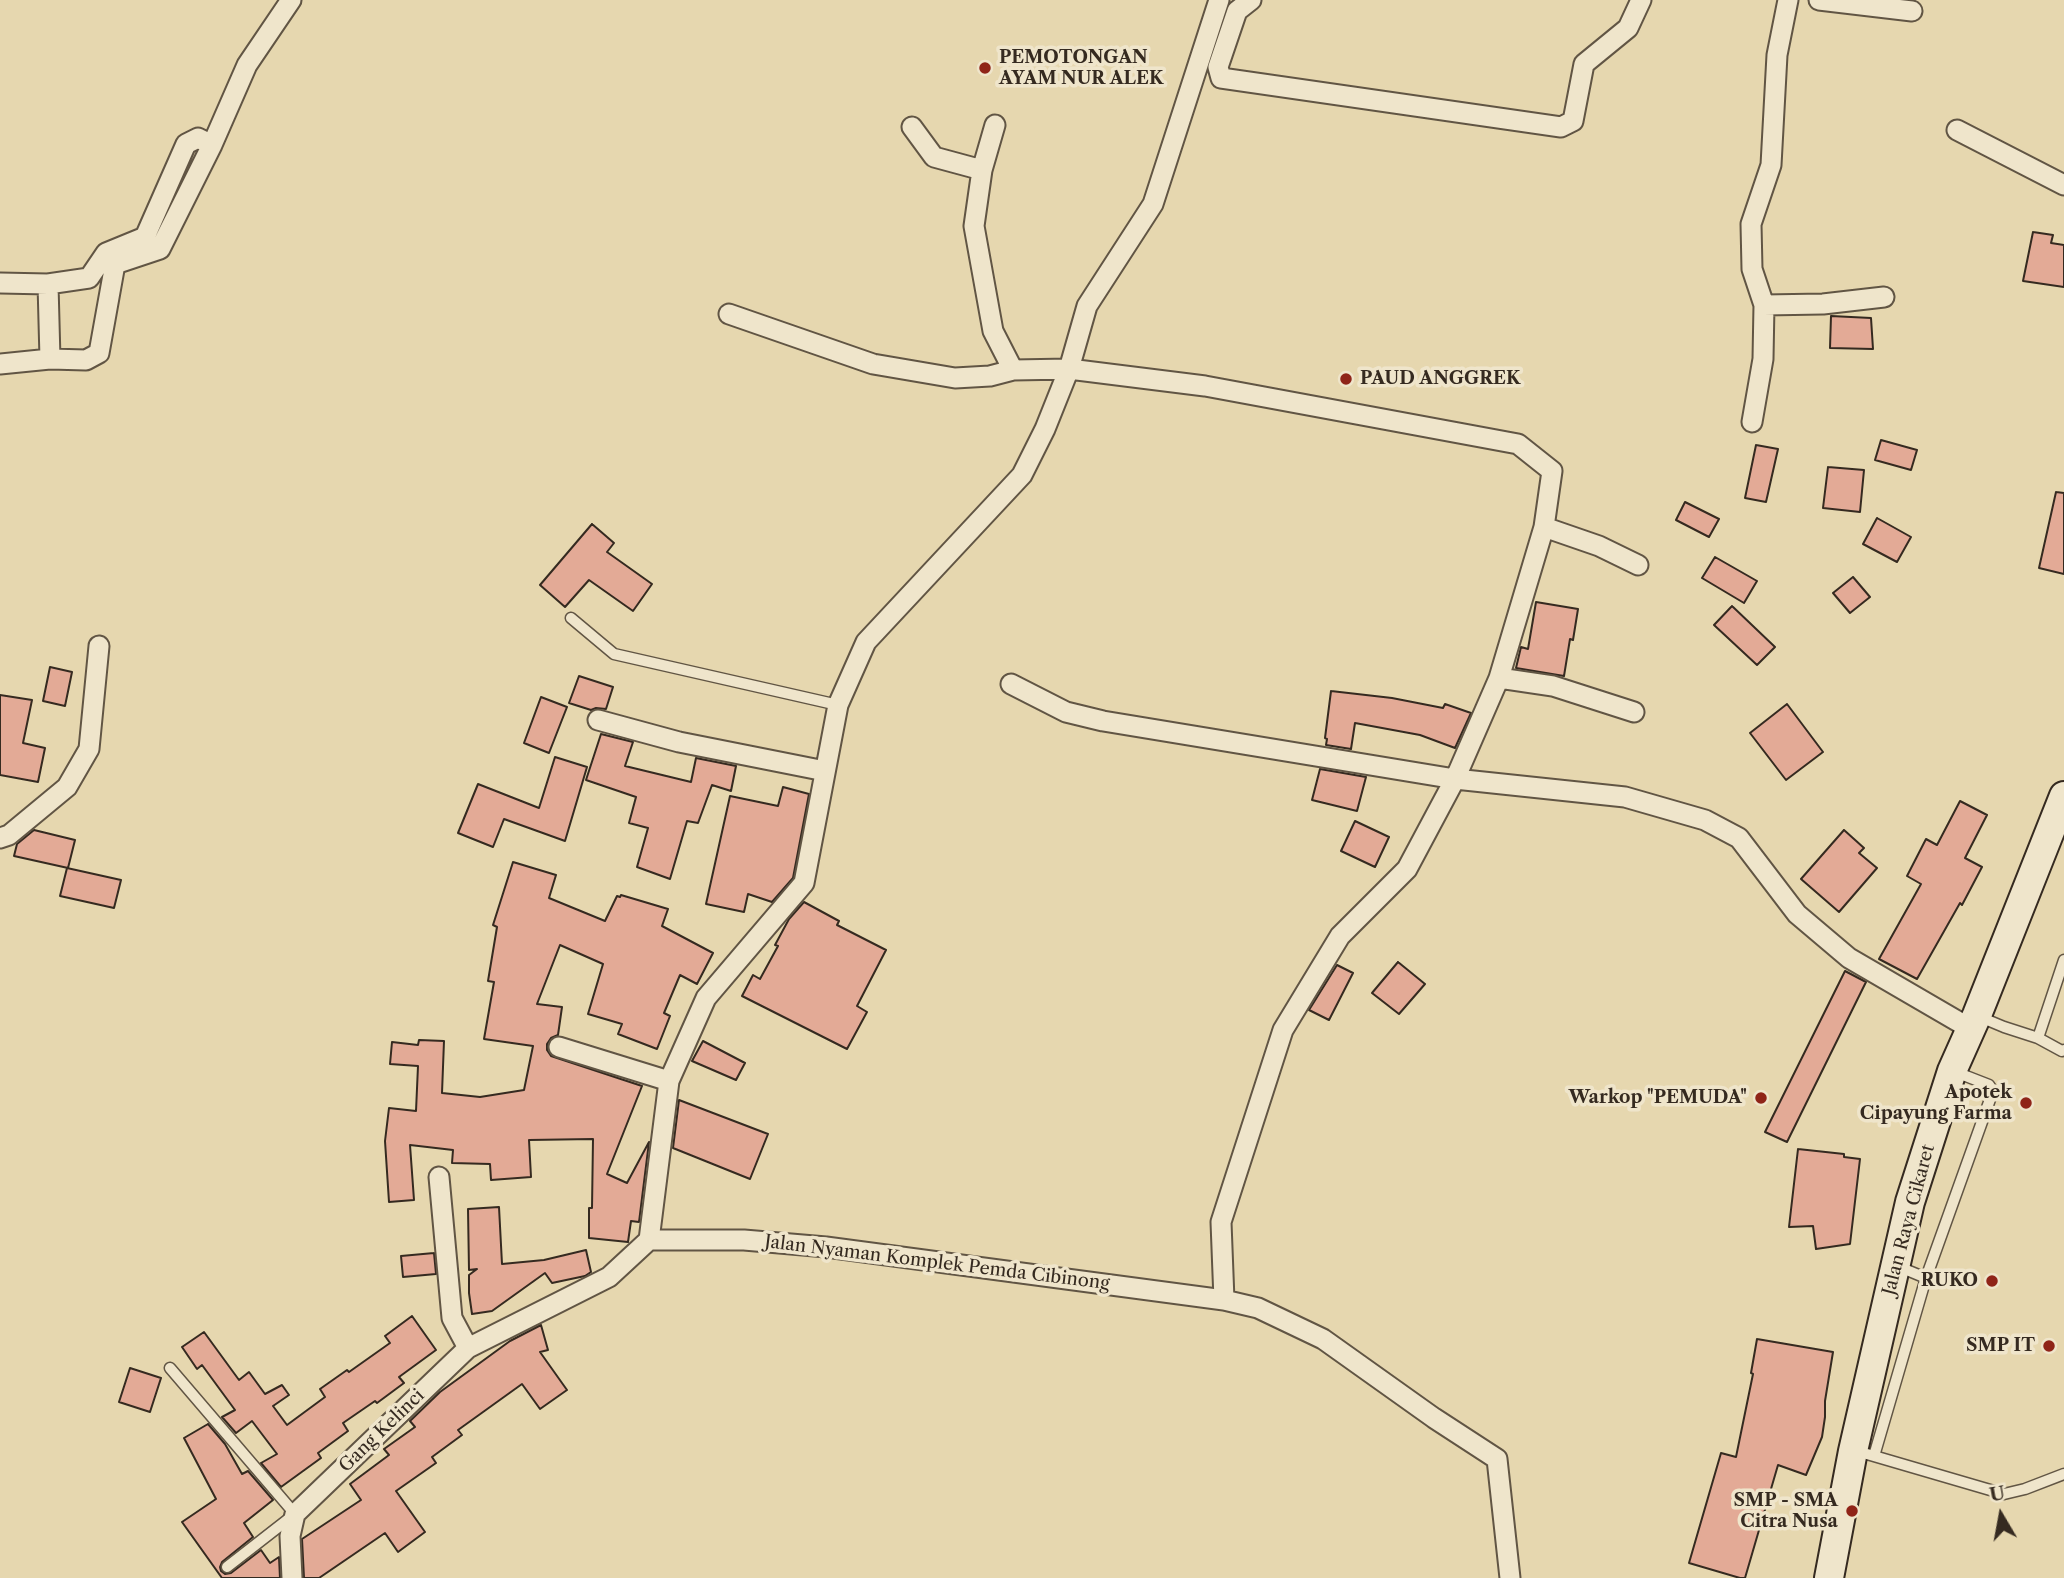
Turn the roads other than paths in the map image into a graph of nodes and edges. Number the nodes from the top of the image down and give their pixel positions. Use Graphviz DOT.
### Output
graph roads {
  1 [pos="291,0"];
  2 [pos="1219,0"];
  3 [pos="1251,0"];
  4 [pos="1641,0"];
  5 [pos="1788,0"];
  6 [pos="1819,0"];
  7 [pos="1912,11"];
  8 [pos="995,125"];
  9 [pos="912,127"];
  10 [pos="1957,130"];
  11 [pos="212,145"];
  12 [pos="982,170"];
  13 [pos="2064,185"];
  14 [pos="0,283"];
  15 [pos="48,284"];
  16 [pos="1884,297"];
  17 [pos="1764,305"];
  18 [pos="729,314"];
  19 [pos="50,359"];
  20 [pos="0,364"];
  21 [pos="1069,369"];
  22 [pos="1013,370"];
  23 [pos="1752,422"];
  24 [pos="1544,527"];
  25 [pos="1638,565"];
  26 [pos="571,618"];
  27 [pos="99,646"];
  28 [pos="1499,678"];
  29 [pos="1011,684"];
  30 [pos="838,705"];
  31 [pos="1634,712"];
  32 [pos="598,720"];
  33 [pos="825,771"];
  34 [pos="1455,779"];
  35 [pos="2064,796"];
  36 [pos="0,838"];
  37 [pos="2064,960"];
  38 [pos="1974,1022"];
  39 [pos="2038,1038"];
  40 [pos="559,1047"];
  41 [pos="2064,1050"];
  42 [pos="1952,1071"];
  43 [pos="669,1081"];
  44 [pos="439,1177"];
  45 [pos="649,1240"];
  46 [pos="1896,1265"];
  47 [pos="1926,1278"];
  48 [pos="1224,1300"];
  49 [pos="468,1348"];
  50 [pos="170,1368"];
  51 [pos="1863,1453"];
  52 [pos="2064,1474"];
  53 [pos="295,1514"];
  54 [pos="227,1567"];
  55 [pos="292,1578"];
  56 [pos="1510,1578"];
  57 [pos="1829,1578"];
  1 -- 11 [label="street"];
  2 -- 21 [label="street"];
  3 -- 4 [label="street"];
  5 -- 17 [label="street"];
  6 -- 7 [label="street"];
  8 -- 12 [label="street"];
  9 -- 12 [label="street"];
  10 -- 13 [label="street"];
  11 -- 15 [label="street"];
  11 -- 19 [label="street"];
  12 -- 22 [label="street"];
  14 -- 15 [label="street"];
  15 -- 19 [label="street"];
  16 -- 17 [label="street"];
  17 -- 23 [label="street"];
  18 -- 22 [label="street"];
  19 -- 20 [label="street"];
  21 -- 22 [label="street"];
  21 -- 24 [label="street"];
  21 -- 30 [label="street"];
  24 -- 25 [label="street"];
  24 -- 28 [label="street"];
  26 -- 30 [label="lane"];
  27 -- 36 [label="street"];
  28 -- 31 [label="street"];
  28 -- 34 [label="street"];
  29 -- 34 [label="street"];
  30 -- 33 [label="street"];
  32 -- 33 [label="street"];
  33 -- 43 [label="street"];
  34 -- 38 [label="street"];
  34 -- 48 [label="street"];
  35 -- 38 [label="main road, Jalan Raya Cikaret"];
  37 -- 39 [label="lane"];
  38 -- 39 [label="lane"];
  38 -- 42 [label="main road, Jalan Raya Cikaret"];
  39 -- 41 [label="lane"];
  40 -- 43 [label="street"];
  42 -- 46 [label="main road, Jalan Raya Cikaret"];
  42 -- 47 [label="lane"];
  43 -- 45 [label="street"];
  44 -- 49 [label="street"];
  45 -- 48 [label="street, Jalan Nyaman Komplek Pemda Cibinong"];
  45 -- 49 [label="street, Gang Kelinci"];
  46 -- 47 [label="lane"];
  46 -- 51 [label="main road, Jalan Raya Cikaret"];
  47 -- 51 [label="lane"];
  48 -- 56 [label="street, Jalan Nyaman Komplek Pemda Cibinong"];
  49 -- 53 [label="street, Gang Kelinci"];
  50 -- 53 [label="lane"];
  51 -- 52 [label="lane"];
  51 -- 57 [label="main road, Jalan Raya Cikaret"];
  53 -- 54 [label="lane, Gang Kelinci"];
  53 -- 55 [label="street"];
}
